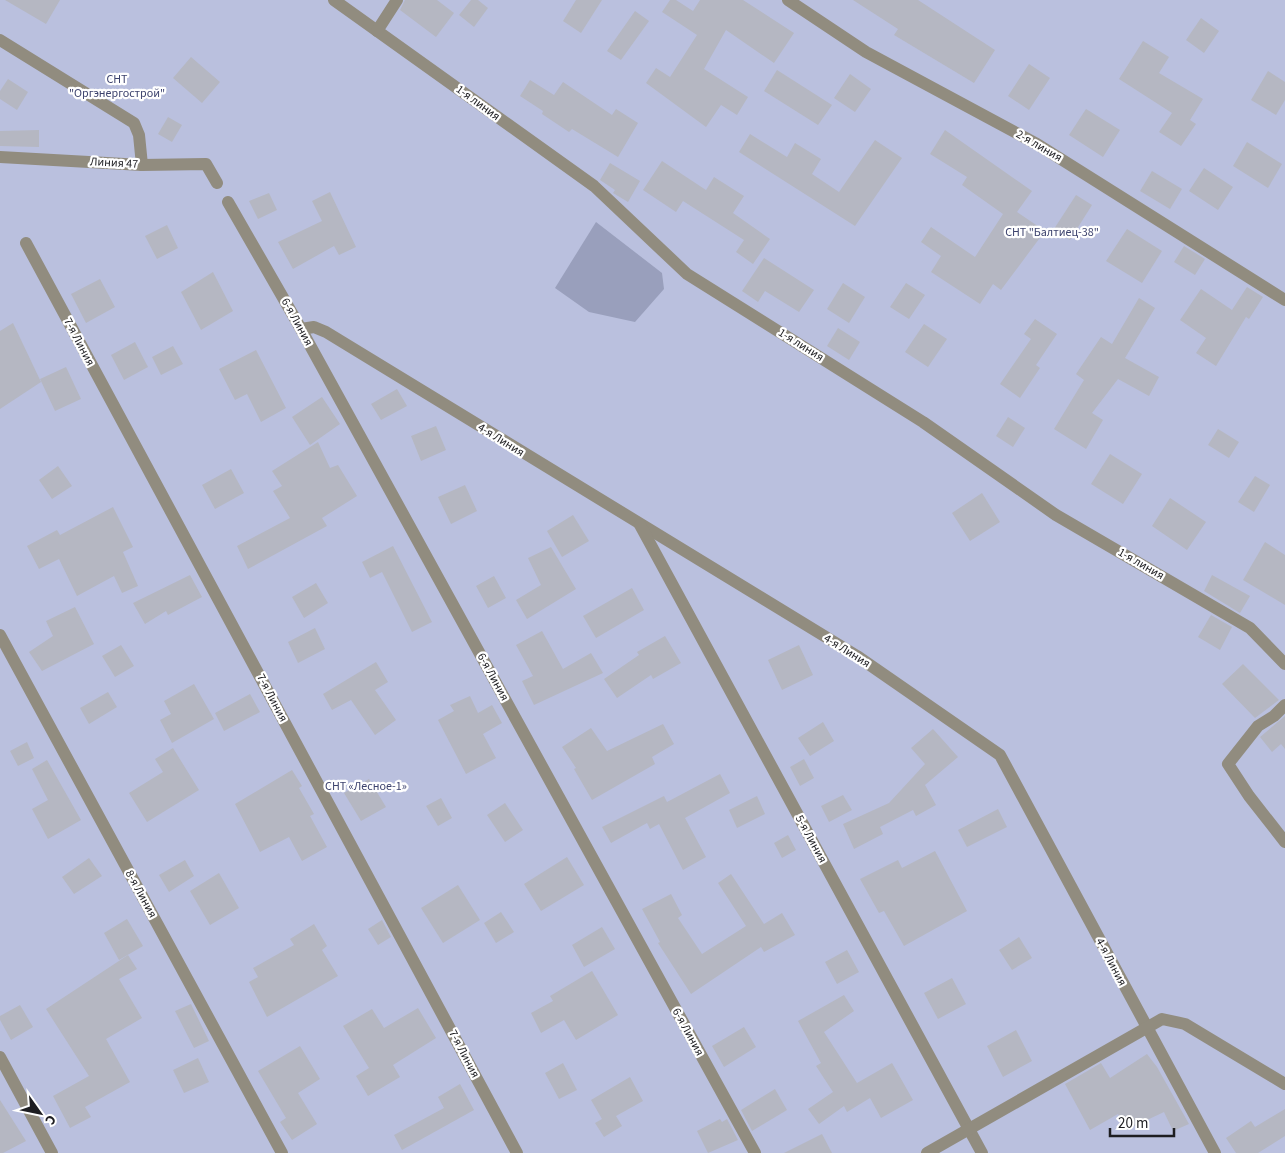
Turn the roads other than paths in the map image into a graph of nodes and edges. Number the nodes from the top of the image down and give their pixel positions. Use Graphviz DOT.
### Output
graph roads {
  1 [pos="334,0"];
  2 [pos="398,0"];
  3 [pos="788,0"];
  4 [pos="377,31"];
  5 [pos="0,40"];
  6 [pos="0,157"];
  7 [pos="142,164"];
  8 [pos="217,183"];
  9 [pos="228,202"];
  10 [pos="26,243"];
  11 [pos="1285,300"];
  12 [pos="300,329"];
  13 [pos="640,525"];
  14 [pos="0,636"];
  15 [pos="1285,664"];
  16 [pos="1285,705"];
  17 [pos="1285,842"];
  18 [pos="1147,1028"];
  19 [pos="0,1057"];
  20 [pos="1285,1084"];
  21 [pos="969,1128"];
  22 [pos="52,1153"];
  23 [pos="282,1153"];
  24 [pos="517,1153"];
  25 [pos="755,1153"];
  26 [pos="927,1153"];
  27 [pos="982,1153"];
  28 [pos="1215,1153"];
  1 -- 4 [label="street, 1-я линия"];
  2 -- 4 [label="street"];
  3 -- 11 [label="street, 2-я линия"];
  4 -- 15 [label="street, 1-я линия"];
  5 -- 7 [label="street"];
  6 -- 7 [label="street, Линия 47"];
  7 -- 8 [label="street, Линия 47"];
  9 -- 12 [label="street, 6-я Линия"];
  10 -- 24 [label="street, 7-я Линия"];
  12 -- 13 [label="street, 4-я Линия"];
  12 -- 25 [label="street, 6-я Линия"];
  13 -- 18 [label="street, 4-я Линия"];
  13 -- 21 [label="street, 5-я Линия"];
  14 -- 23 [label="street, 8-я Линия"];
  16 -- 17 [label="street"];
  18 -- 20 [label="street"];
  18 -- 21 [label="street"];
  18 -- 28 [label="street, 4-я Линия"];
  19 -- 22 [label="street"];
  21 -- 26 [label="street"];
  21 -- 27 [label="street, 5-я Линия"];
}
